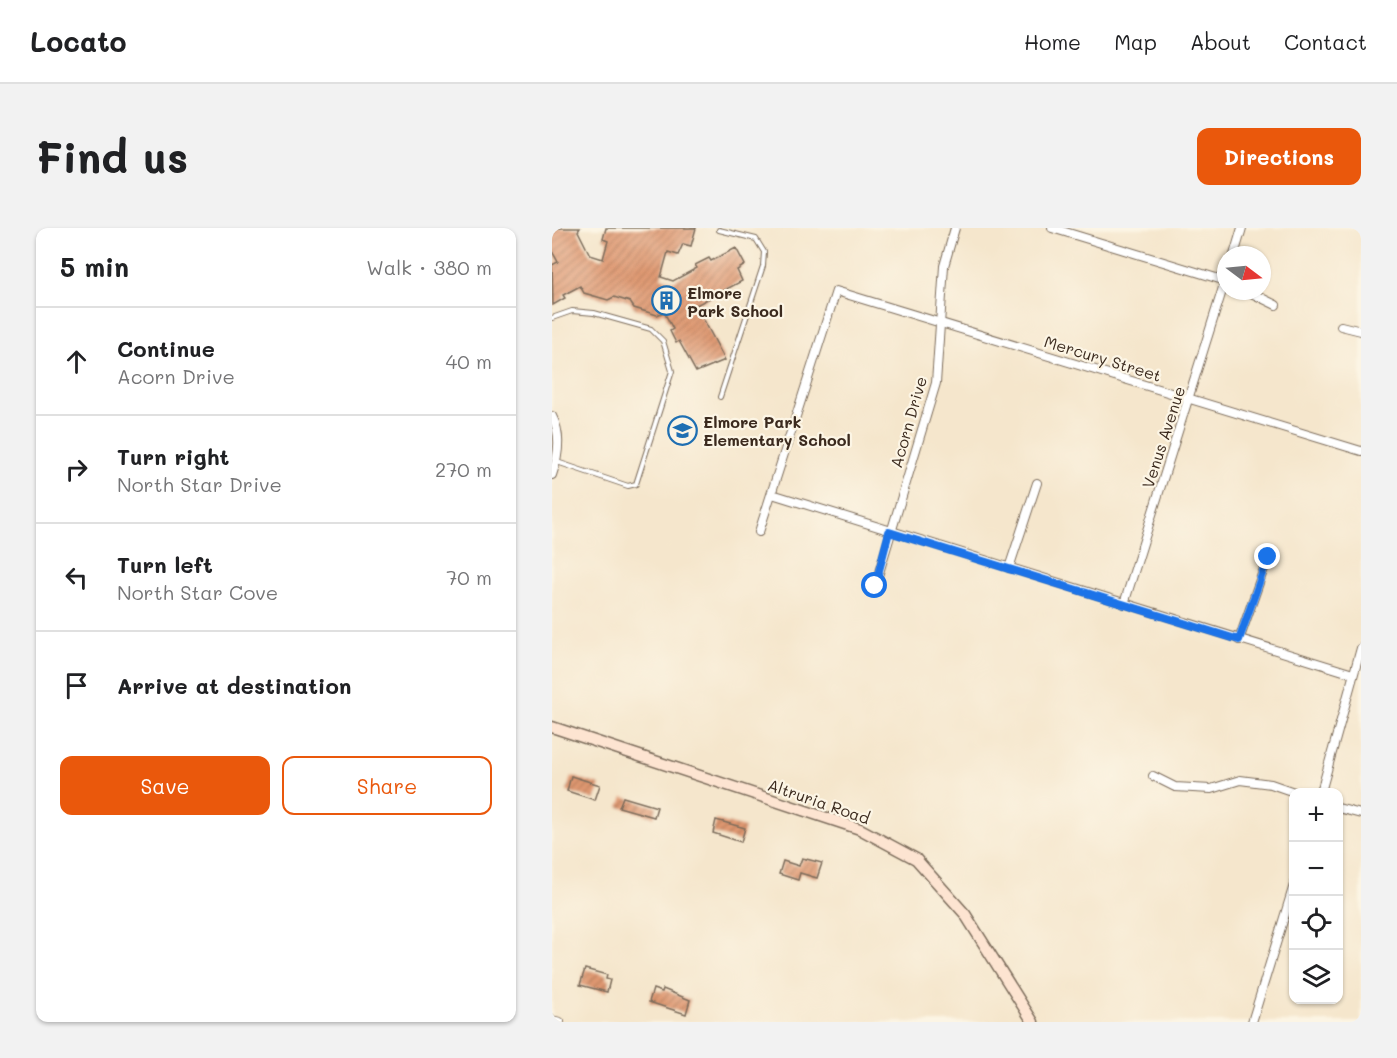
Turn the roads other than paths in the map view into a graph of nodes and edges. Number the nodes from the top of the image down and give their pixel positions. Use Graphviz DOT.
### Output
graph roads {
  1 [pos="955,228"];
  2 [pos="1052,228"];
  3 [pos="1242,228"];
  4 [pos="719,230"];
  5 [pos="1236,246"];
  6 [pos="1217,277"];
  7 [pos="1220,300"];
  8 [pos="1266,300"];
  9 [pos="1276,305"];
  10 [pos="552,318"];
  11 [pos="940,321"];
  12 [pos="1341,326"];
  13 [pos="1361,331"];
  14 [pos="720,397"];
  15 [pos="1190,399"];
  16 [pos="552,416"];
  17 [pos="1361,451"];
  18 [pos="556,462"];
  19 [pos="552,475"];
  20 [pos="1037,483"];
  21 [pos="772,494"];
  22 [pos="759,532"];
  23 [pos="889,532"];
  24 [pos="1268,557"];
  25 [pos="1009,568"];
  26 [pos="875,586"];
  27 [pos="1124,604"];
  28 [pos="1239,640"];
  29 [pos="1361,648"];
  30 [pos="1353,674"];
  31 [pos="552,727"];
  32 [pos="1153,776"];
  33 [pos="1322,788"];
  34 [pos="1289,790"];
  35 [pos="1343,809"];
  36 [pos="1361,814"];
  37 [pos="1290,896"];
  38 [pos="552,1020"];
  39 [pos="560,1022"];
  40 [pos="1033,1022"];
  41 [pos="1252,1022"];
  1 -- 11 [label="street, Acorn Drive"];
  2 -- 6 [label="street"];
  3 -- 5 [label="street"];
  4 -- 14 [label="lane"];
  7 -- 15 [label="street, Venus Avenue"];
  8 -- 9 [label="street"];
  10 -- 18 [label="lane"];
  11 -- 15 [label="street, Mercury Street"];
  11 -- 21 [label="street, Mercury Street"];
  11 -- 23 [label="street, Acorn Drive"];
  12 -- 13 [label="street"];
  15 -- 17 [label="street, Mercury Street"];
  15 -- 27 [label="street, Venus Avenue"];
  16 -- 18 [label="street"];
  18 -- 19 [label="street"];
  20 -- 25 [label="street"];
  21 -- 22 [label="street"];
  21 -- 23 [label="street"];
  23 -- 25 [label="street"];
  23 -- 26 [label="street, Acorn Drive"];
  24 -- 28 [label="street"];
  25 -- 27 [label="street"];
  27 -- 28 [label="street"];
  28 -- 30 [label="street"];
  29 -- 30 [label="street"];
  30 -- 33 [label="street"];
  31 -- 40 [label="street, Altruria Road"];
  32 -- 34 [label="street"];
  35 -- 36 [label="street"];
  37 -- 41 [label="street"];
  38 -- 39 [label="street"];
}
